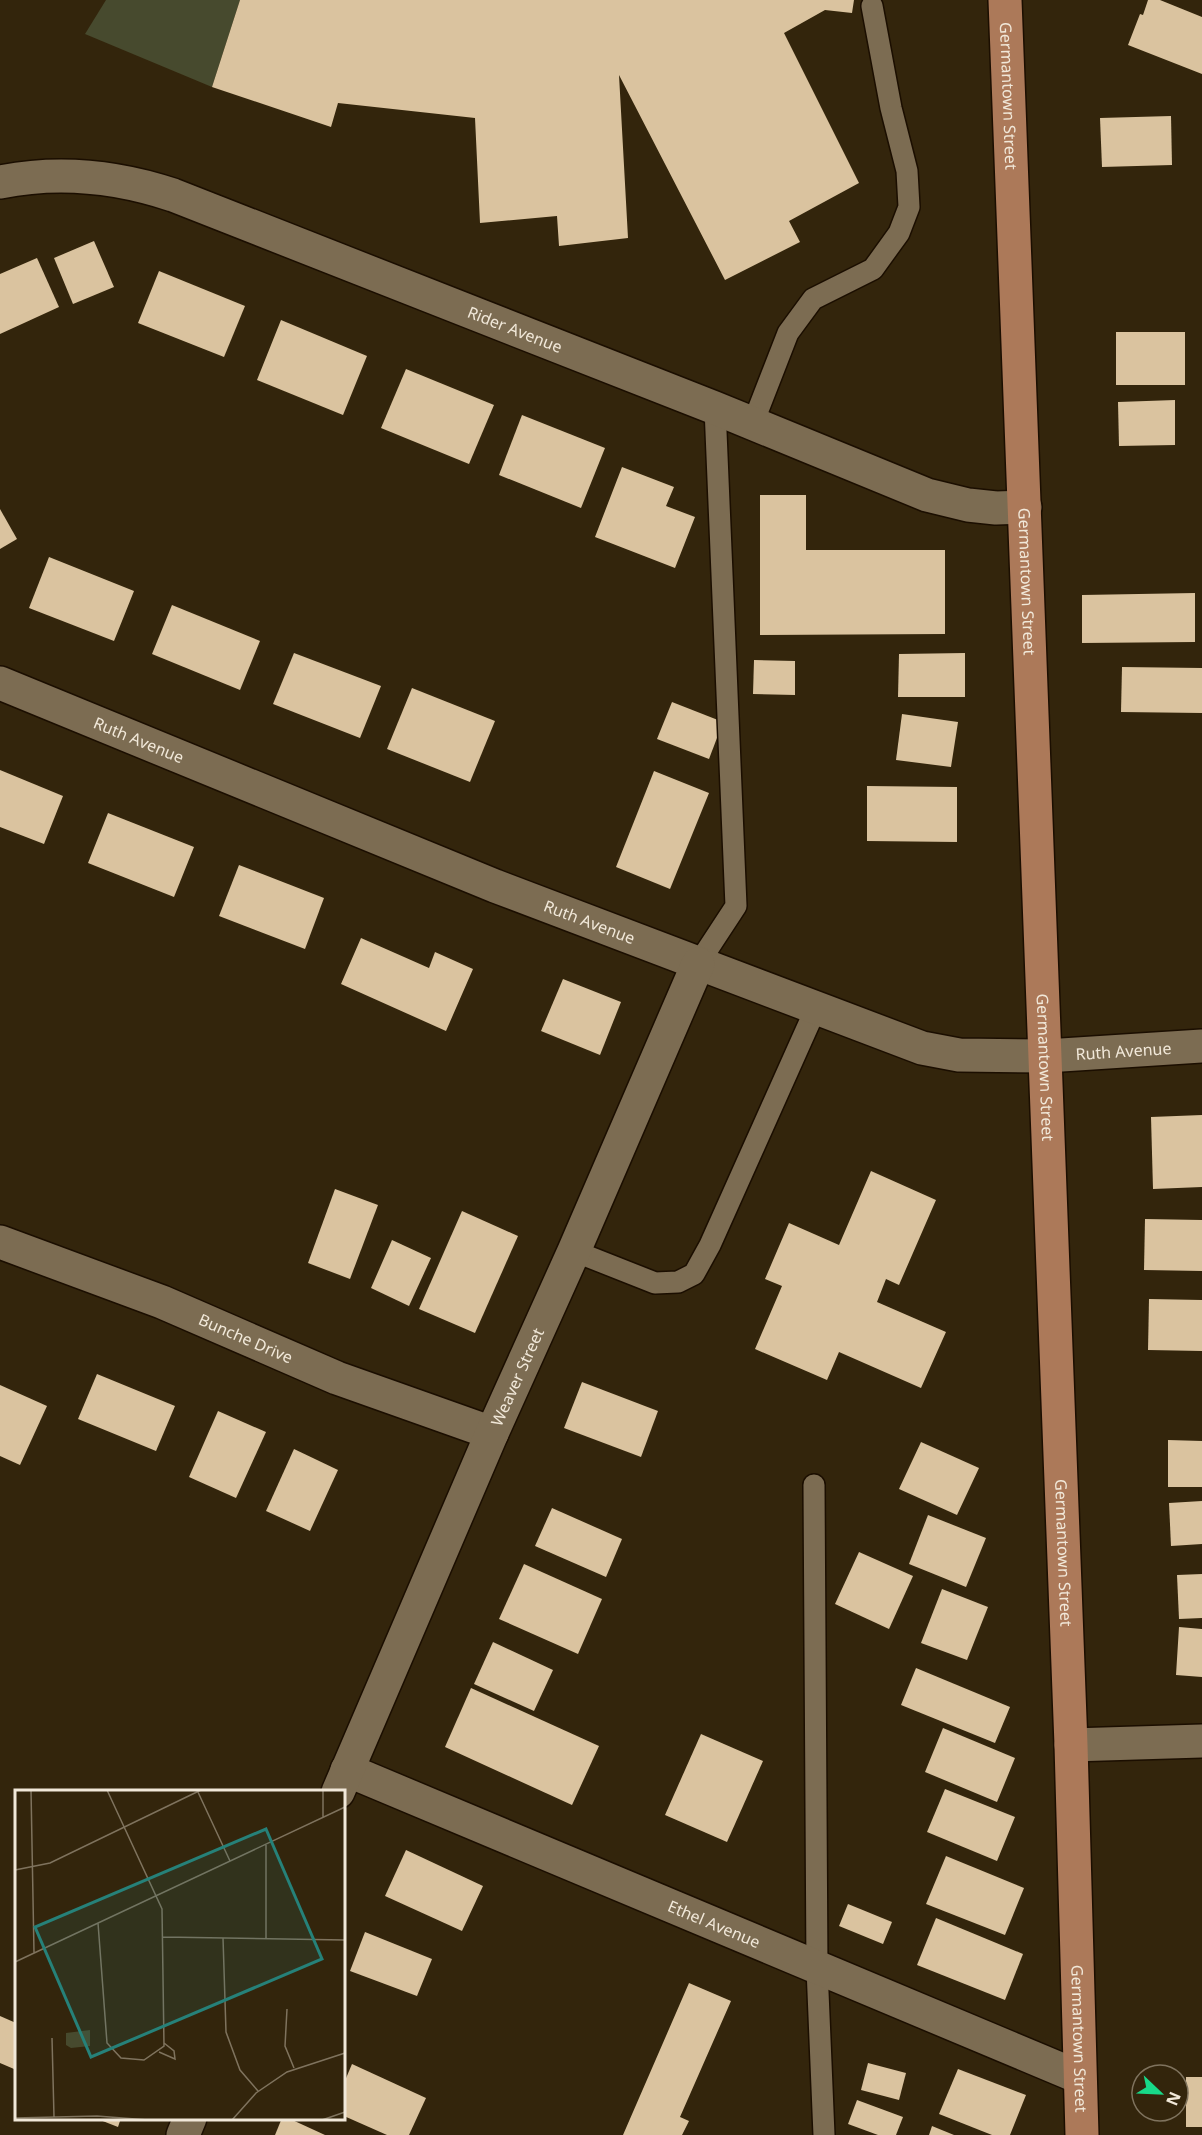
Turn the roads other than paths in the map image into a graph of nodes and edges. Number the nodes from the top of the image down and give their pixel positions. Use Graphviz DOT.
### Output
graph roads {
  1 [pos="1005,0"];
  2 [pos="872,6"];
  3 [pos="0,182"];
  4 [pos="715,408"];
  5 [pos="753,423"];
  6 [pos="1025,507"];
  7 [pos="0,683"];
  8 [pos="698,964"];
  9 [pos="816,1008"];
  10 [pos="1202,1046"];
  11 [pos="1046,1056"];
  12 [pos="0,1242"];
  13 [pos="574,1251"];
  14 [pos="492,1433"];
  15 [pos="814,1485"];
  16 [pos="1202,1740"];
  17 [pos="1071,1745"];
  18 [pos="343,1781"];
  19 [pos="817,1968"];
  20 [pos="1079,2078"];
  21 [pos="189,2120"];
  22 [pos="183,2135"];
  23 [pos="824,2135"];
  24 [pos="1082,2135"];
  1 -- 6 [label="main road, Germantown Street"];
  2 -- 5 [label="lane"];
  3 -- 4 [label="street, Rider Avenue"];
  4 -- 5 [label="street, Rider Avenue"];
  4 -- 8 [label="lane"];
  5 -- 6 [label="street, Rider Avenue"];
  6 -- 11 [label="main road, Germantown Street"];
  7 -- 8 [label="street, Ruth Avenue"];
  8 -- 9 [label="street, Ruth Avenue"];
  8 -- 13 [label="street, Weaver Street"];
  9 -- 11 [label="street, Ruth Avenue"];
  9 -- 13 [label="lane"];
  10 -- 11 [label="street, Ruth Avenue"];
  11 -- 17 [label="main road, Germantown Street"];
  12 -- 14 [label="street, Bunche Drive"];
  13 -- 14 [label="street, Weaver Street"];
  14 -- 18 [label="street, Weaver Street"];
  15 -- 19 [label="lane"];
  16 -- 17 [label="street"];
  17 -- 20 [label="main road, Germantown Street"];
  18 -- 19 [label="street, Ethel Avenue"];
  19 -- 20 [label="street, Ethel Avenue"];
  19 -- 23 [label="lane"];
  20 -- 24 [label="main road, Germantown Street"];
  21 -- 22 [label="street"];
}
